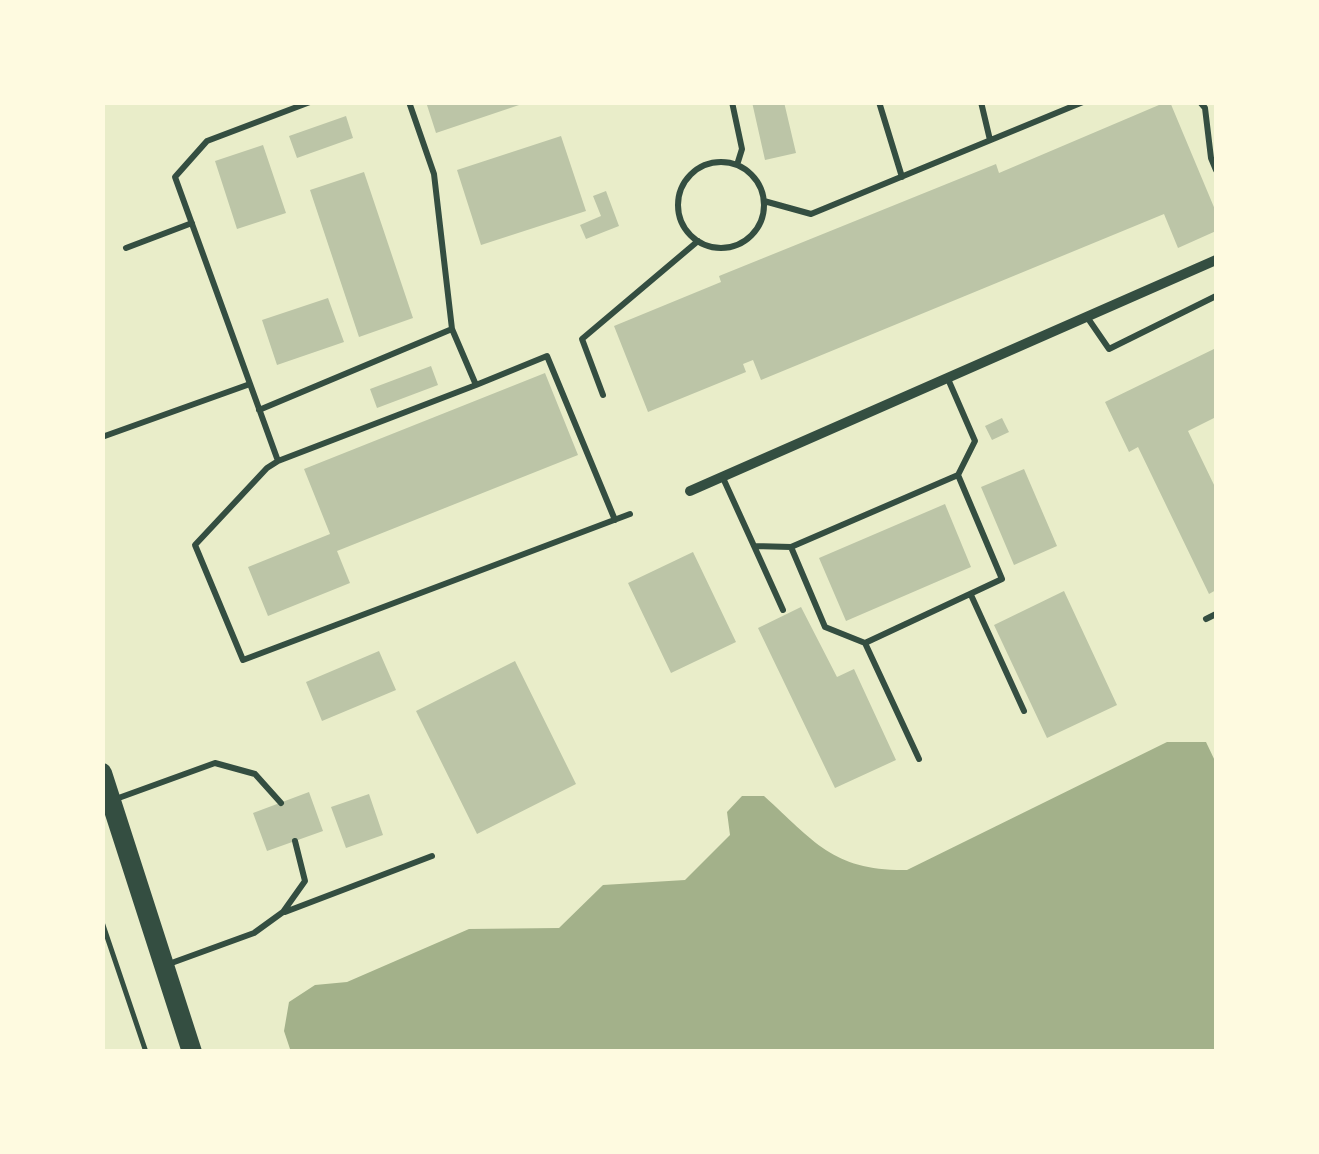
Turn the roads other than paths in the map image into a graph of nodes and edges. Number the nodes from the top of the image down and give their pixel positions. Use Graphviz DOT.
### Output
graph roads {
  1 [pos="310,102"];
  2 [pos="409,102"];
  3 [pos="732,102"];
  4 [pos="879,102"];
  5 [pos="981,102"];
  6 [pos="1082,102"];
  7 [pos="1200,102"];
  8 [pos="990,140"];
  9 [pos="737,165"];
  10 [pos="1216,170"];
  11 [pos="902,176"];
  12 [pos="764,202"];
  13 [pos="192,223"];
  14 [pos="698,242"];
  15 [pos="126,248"];
  16 [pos="1216,260"];
  17 [pos="1216,296"];
  18 [pos="1087,317"];
  19 [pos="452,329"];
  20 [pos="948,378"];
  21 [pos="250,384"];
  22 [pos="476,385"];
  23 [pos="602,395"];
  24 [pos="260,410"];
  25 [pos="102,437"];
  26 [pos="278,461"];
  27 [pos="958,474"];
  28 [pos="722,476"];
  29 [pos="690,491"];
  30 [pos="630,514"];
  31 [pos="615,520"];
  32 [pos="754,546"];
  33 [pos="791,547"];
  34 [pos="971,594"];
  35 [pos="783,610"];
  36 [pos="1216,614"];
  37 [pos="1206,619"];
  38 [pos="866,643"];
  39 [pos="1024,711"];
  40 [pos="919,759"];
  41 [pos="102,773"];
  42 [pos="112,800"];
  43 [pos="281,803"];
  44 [pos="112,834"];
  45 [pos="295,841"];
  46 [pos="432,856"];
  47 [pos="284,912"];
  48 [pos="164,966"];
  49 [pos="192,1052"];
  1 -- 13 [label="lane"];
  2 -- 19 [label="lane"];
  3 -- 9 [label="lane"];
  4 -- 11 [label="lane"];
  5 -- 8 [label="lane"];
  6 -- 8 [label="lane"];
  7 -- 10 [label="lane"];
  8 -- 11 [label="lane"];
  9 -- 12 [label="lane"];
  9 -- 14 [label="lane"];
  11 -- 12 [label="lane"];
  12 -- 14 [label="lane"];
  13 -- 15 [label="lane"];
  13 -- 21 [label="lane"];
  14 -- 23 [label="lane"];
  16 -- 18 [label="street"];
  17 -- 18 [label="lane"];
  18 -- 20 [label="street"];
  19 -- 22 [label="lane"];
  19 -- 24 [label="lane"];
  20 -- 27 [label="lane"];
  20 -- 28 [label="street"];
  21 -- 24 [label="lane"];
  21 -- 25 [label="lane"];
  22 -- 26 [label="lane"];
  22 -- 31 [label="lane"];
  24 -- 26 [label="lane"];
  26 -- 31 [label="lane"];
  27 -- 33 [label="lane"];
  27 -- 34 [label="lane"];
  28 -- 29 [label="street"];
  28 -- 32 [label="lane"];
  30 -- 31 [label="lane"];
  32 -- 33 [label="lane"];
  32 -- 35 [label="lane"];
  33 -- 38 [label="lane"];
  34 -- 38 [label="lane"];
  34 -- 39 [label="lane"];
  36 -- 37 [label="lane"];
  38 -- 40 [label="lane"];
  41 -- 42 [label="main road"];
  42 -- 43 [label="lane"];
  42 -- 44 [label="main road"];
  44 -- 48 [label="main road"];
  45 -- 47 [label="lane"];
  46 -- 47 [label="lane"];
  47 -- 48 [label="lane"];
  48 -- 49 [label="main road"];
}
